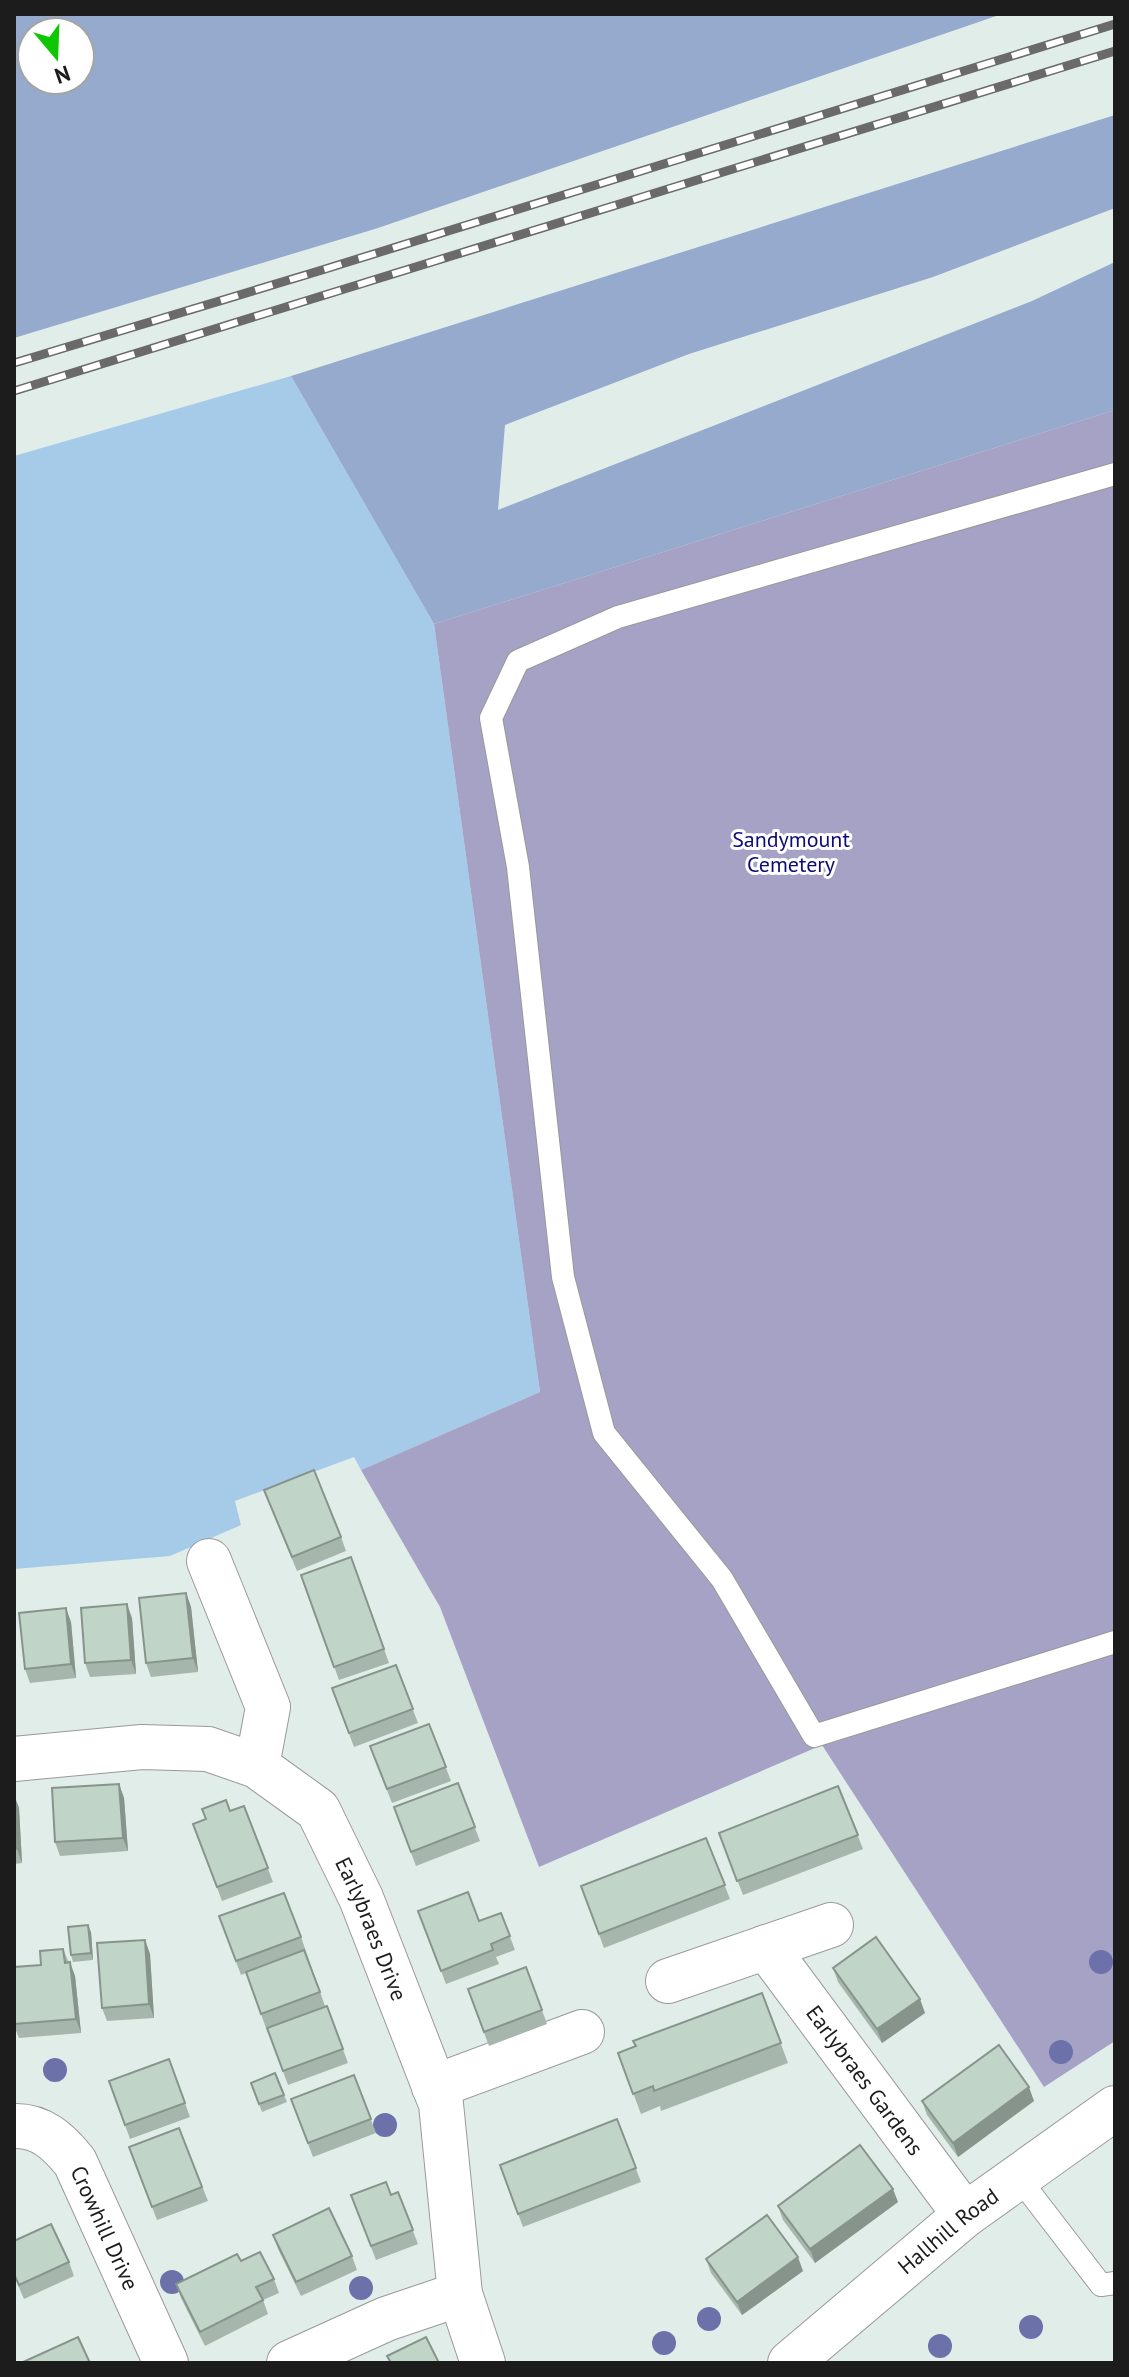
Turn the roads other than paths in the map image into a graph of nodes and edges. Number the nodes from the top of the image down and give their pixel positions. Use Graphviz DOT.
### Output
graph roads {
  1 [pos="1115,474"];
  2 [pos="209,1561"];
  3 [pos="1115,1642"];
  4 [pos="14,1759"];
  5 [pos="257,1766"];
  6 [pos="831,1925"];
  7 [pos="766,1947"];
  8 [pos="668,1981"];
  9 [pos="582,2032"];
  10 [pos="434,2087"];
  11 [pos="1115,2108"];
  12 [pos="14,2126"];
  13 [pos="1018,2177"];
  14 [pos="965,2215"];
  15 [pos="1115,2283"];
  16 [pos="460,2294"];
  17 [pos="166,2363"];
  18 [pos="289,2363"];
  19 [pos="483,2363"];
  20 [pos="790,2363"];
  1 -- 3 [label="lane"];
  2 -- 5 [label="street"];
  4 -- 5 [label="street, Earlybraes Drive"];
  5 -- 10 [label="street, Earlybraes Drive"];
  6 -- 7 [label="street"];
  7 -- 8 [label="street"];
  7 -- 14 [label="street, Earlybraes Gardens"];
  9 -- 10 [label="street"];
  10 -- 16 [label="street, Earlybraes Drive"];
  11 -- 13 [label="street, Hallhill Road"];
  12 -- 17 [label="street, Crowhill Drive"];
  13 -- 14 [label="street, Hallhill Road"];
  13 -- 15 [label="lane"];
  14 -- 20 [label="street, Hallhill Road"];
  16 -- 18 [label="street"];
  16 -- 19 [label="street, Earlybraes Drive"];
}
